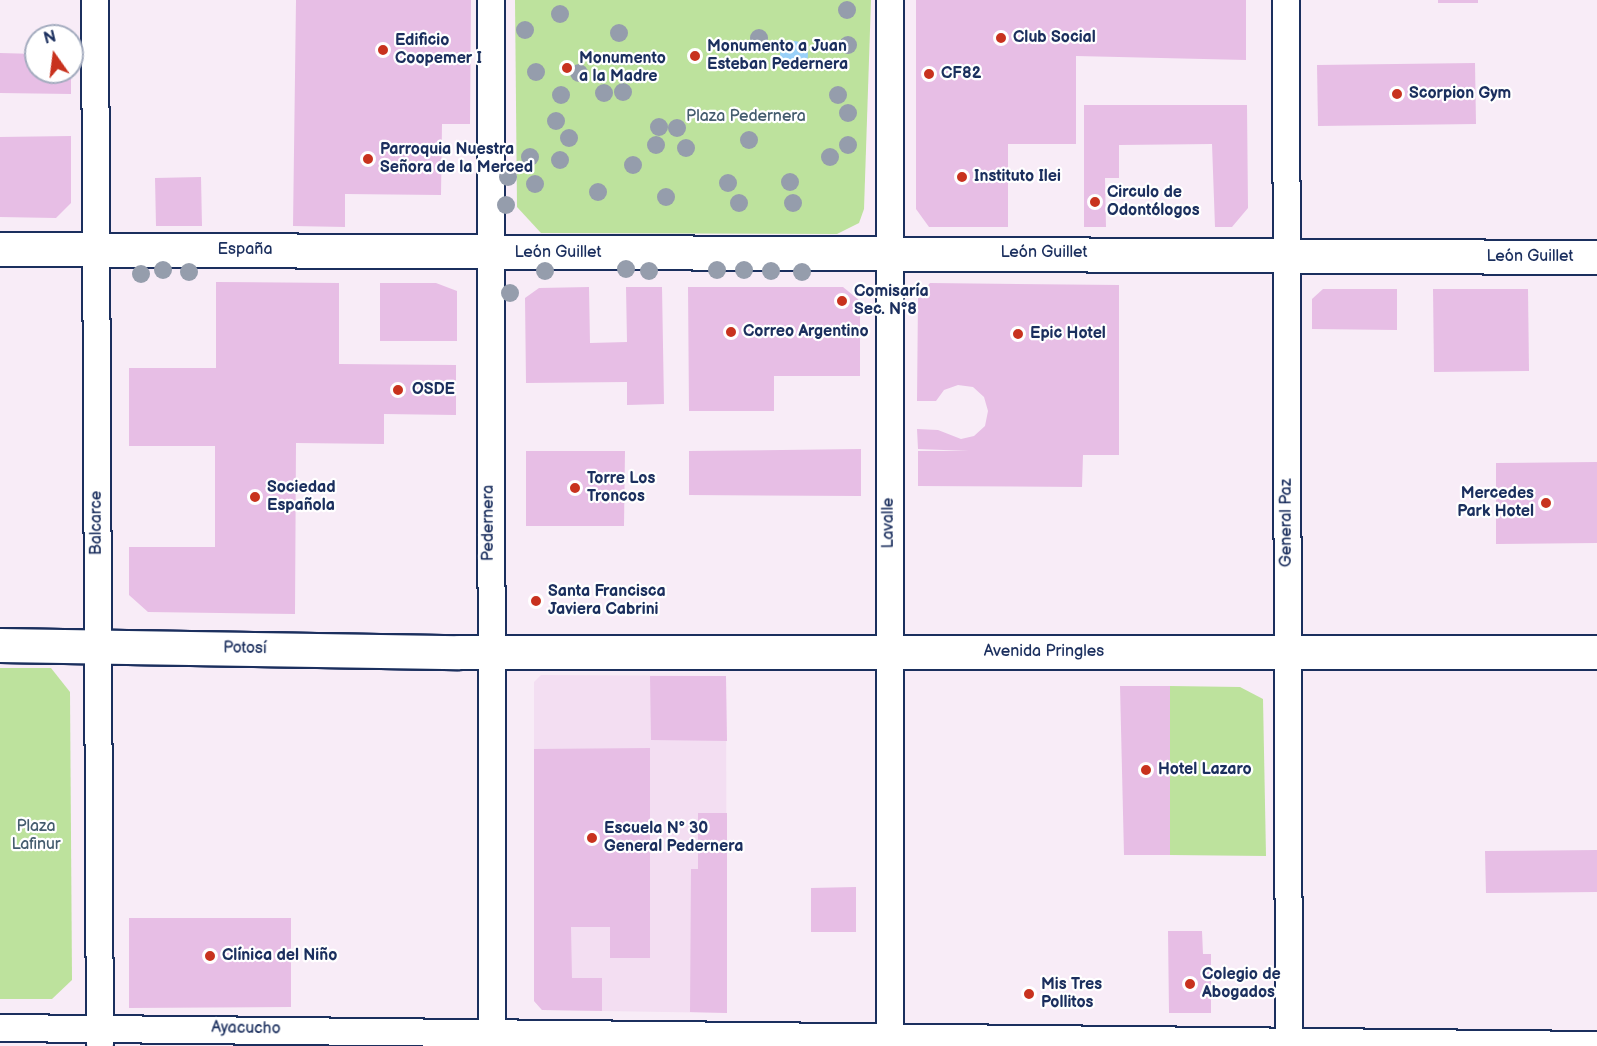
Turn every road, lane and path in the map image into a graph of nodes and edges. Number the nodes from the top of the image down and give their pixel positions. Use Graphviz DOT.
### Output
graph roads {
  1 [pos="95,0"];
  2 [pos="491,0"];
  3 [pos="890,0"];
  4 [pos="1286,0"];
  5 [pos="0,249"];
  6 [pos="94,249"];
  7 [pos="490,252"];
  8 [pos="889,252"];
  9 [pos="1287,255"];
  10 [pos="1597,257"];
  11 [pos="0,645"];
  12 [pos="97,647"];
  13 [pos="490,652"];
  14 [pos="890,652"];
  15 [pos="1288,652"];
  16 [pos="1597,652"];
  17 [pos="0,1028"];
  18 [pos="100,1037"];
  19 [pos="491,1039"];
  20 [pos="890,1042"];
  21 [pos="1289,1043"];
  22 [pos="1597,1045"];
  1 -- 6 [label="street, Balcarce"];
  2 -- 7 [label="street, Pedernera"];
  3 -- 8 [label="street, Lavalle"];
  4 -- 9 [label="street, General Paz"];
  5 -- 6 [label="street, España"];
  6 -- 7 [label="street, España"];
  6 -- 12 [label="street, Balcarce"];
  7 -- 8 [label="street, León Guillet"];
  7 -- 13 [label="street, Pedernera"];
  8 -- 9 [label="street, León Guillet"];
  8 -- 14 [label="street, Lavalle"];
  9 -- 10 [label="street, León Guillet"];
  9 -- 15 [label="street, General Paz"];
  11 -- 12 [label="street, Potosí"];
  12 -- 13 [label="street, Potosí"];
  12 -- 18 [label="street, Balcarce"];
  13 -- 14 [label="street, Avenida Pringles"];
  13 -- 19 [label="street, Pedernera"];
  14 -- 15 [label="street, Avenida Pringles"];
  14 -- 20 [label="street, Lavalle"];
  15 -- 16 [label="street, Avenida Pringles"];
  15 -- 21 [label="street, General Paz"];
  17 -- 18 [label="street, Ayacucho"];
  18 -- 19 [label="street, Ayacucho"];
  19 -- 20 [label="street, Ayacucho"];
  20 -- 21 [label="street, Ayacucho"];
  21 -- 22 [label="street, Ayacucho"];
}
